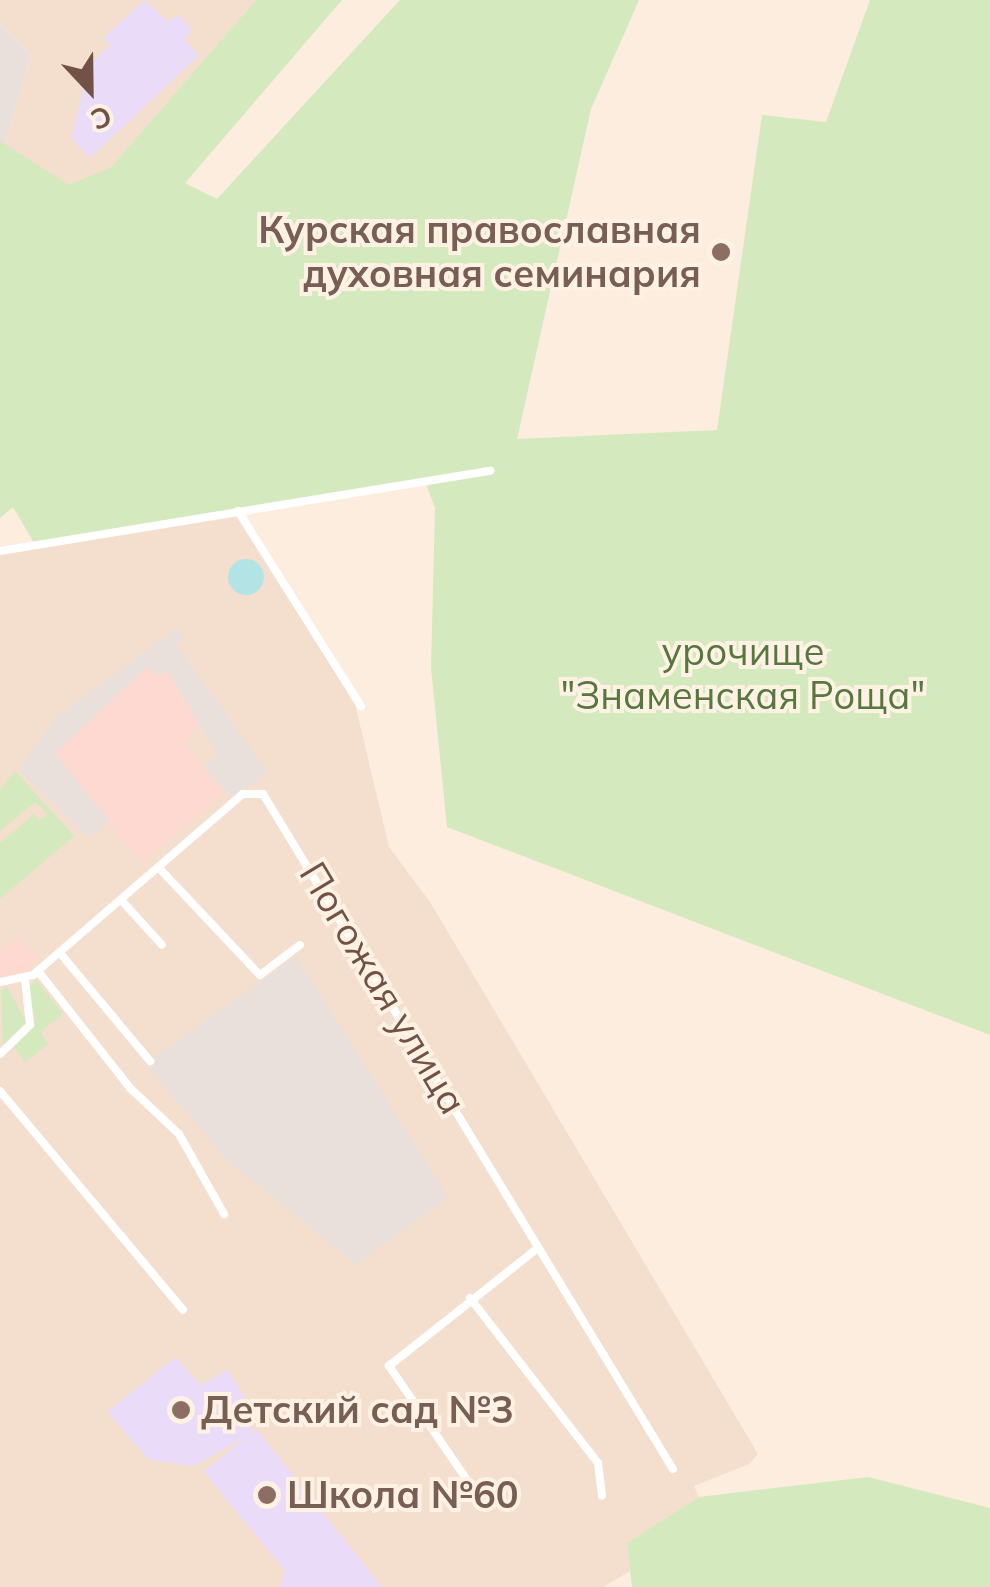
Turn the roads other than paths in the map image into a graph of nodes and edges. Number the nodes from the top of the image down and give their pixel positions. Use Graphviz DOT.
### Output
graph roads {
  1 [pos="491,470"];
  2 [pos="238,511"];
  3 [pos="0,550"];
  4 [pos="361,706"];
  5 [pos="160,868"];
  6 [pos="122,901"];
  7 [pos="162,945"];
  8 [pos="300,946"];
  9 [pos="60,953"];
  10 [pos="38,971"];
  11 [pos="25,980"];
  12 [pos="1,982"];
  13 [pos="0,1054"];
  14 [pos="150,1060"];
  15 [pos="0,1091"];
  16 [pos="224,1214"];
  17 [pos="538,1248"];
  18 [pos="470,1298"];
  19 [pos="182,1310"];
  20 [pos="673,1468"];
  21 [pos="465,1476"];
  22 [pos="602,1496"];
  1 -- 2 [label="street"];
  2 -- 3 [label="street"];
  2 -- 4 [label="street"];
  5 -- 6 [label="street, Погожая улица"];
  5 -- 8 [label="street"];
  5 -- 17 [label="street, Погожая улица"];
  6 -- 7 [label="street"];
  6 -- 9 [label="street, Погожая улица"];
  9 -- 10 [label="street, Погожая улица"];
  9 -- 14 [label="street"];
  10 -- 11 [label="street, Погожая улица"];
  10 -- 16 [label="street"];
  11 -- 12 [label="street, Погожая улица"];
  11 -- 13 [label="street"];
  15 -- 19 [label="street"];
  17 -- 18 [label="street"];
  17 -- 20 [label="street, Погожая улица"];
  18 -- 21 [label="street"];
  18 -- 22 [label="street"];
}
